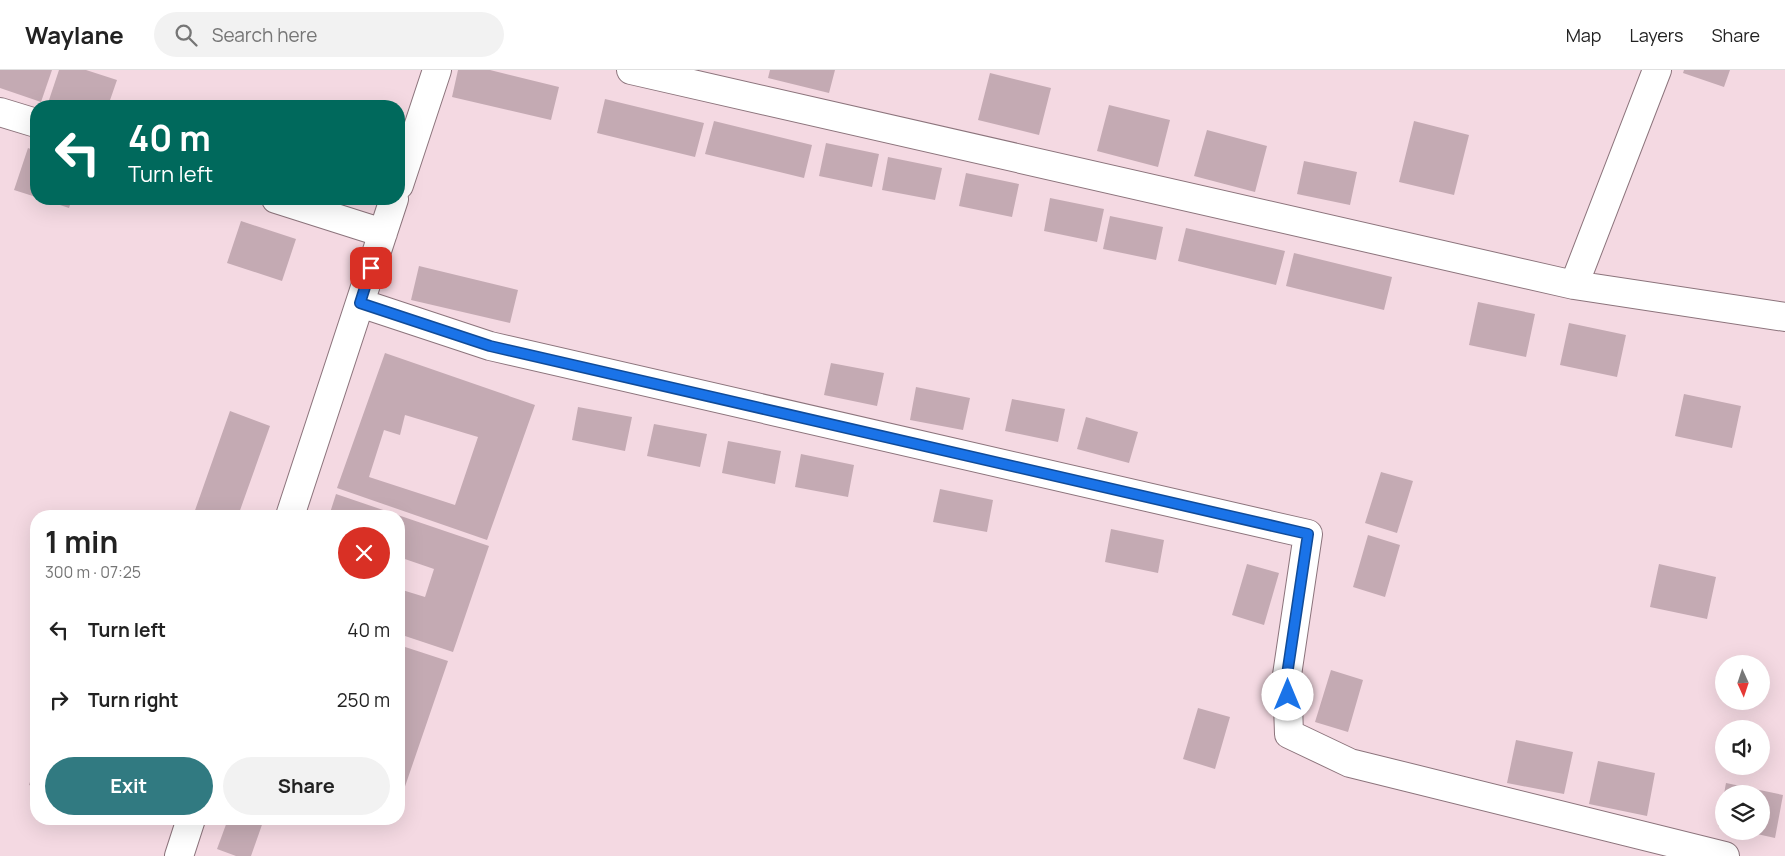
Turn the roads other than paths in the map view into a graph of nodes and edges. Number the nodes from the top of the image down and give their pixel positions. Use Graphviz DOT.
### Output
graph roads {
  1 [pos="437,70"];
  2 [pos="631,70"];
  3 [pos="1657,70"];
  4 [pos="0,112"];
  5 [pos="30,121"];
  6 [pos="405,167"];
  7 [pos="295,205"];
  8 [pos="392,205"];
  9 [pos="383,233"];
  10 [pos="1574,285"];
  11 [pos="360,303"];
  12 [pos="1785,317"];
  13 [pos="292,510"];
  14 [pos="189,825"];
  15 [pos="179,856"];
  16 [pos="1725,856"];
  1 -- 6 [label="street"];
  2 -- 10 [label="street"];
  3 -- 10 [label="street"];
  4 -- 5 [label="street"];
  7 -- 9 [label="street"];
  8 -- 9 [label="street"];
  9 -- 11 [label="street"];
  10 -- 12 [label="street"];
  11 -- 13 [label="street"];
  11 -- 16 [label="street"];
  14 -- 15 [label="street"];
}
